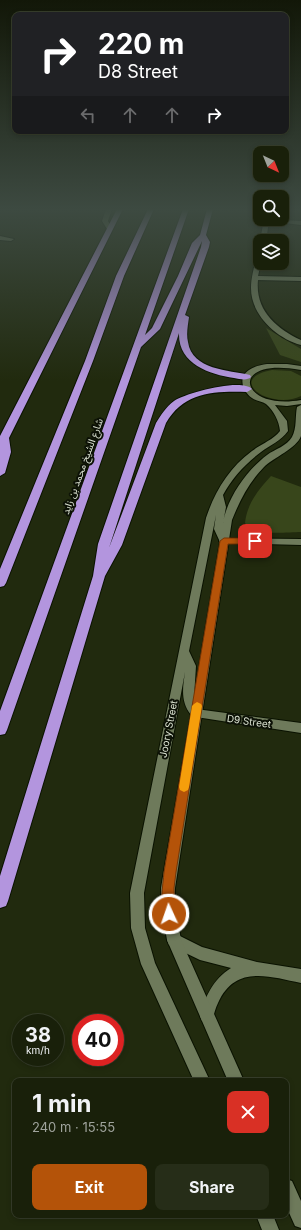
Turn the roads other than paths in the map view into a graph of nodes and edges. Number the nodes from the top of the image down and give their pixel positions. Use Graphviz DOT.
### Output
graph roads {
  1 [pos="90,266"];
  2 [pos="124,266"];
  3 [pos="165,266"];
  4 [pos="186,266"];
  5 [pos="198,266"];
  6 [pos="257,270"];
  7 [pos="256,277"];
  8 [pos="301,279"];
  9 [pos="188,294"];
  10 [pos="301,343"];
  11 [pos="137,345"];
  12 [pos="301,368"];
  13 [pos="248,376"];
  14 [pos="247,389"];
  15 [pos="268,402"];
  16 [pos="301,402"];
  17 [pos="301,407"];
  18 [pos="300,424"];
  19 [pos="297,439"];
  20 [pos="2,441"];
  21 [pos="258,450"];
  22 [pos="271,456"];
  23 [pos="0,473"];
  24 [pos="219,495"];
  25 [pos="224,541"];
  26 [pos="301,542"];
  27 [pos="100,576"];
  28 [pos="0,583"];
  29 [pos="184,651"];
  30 [pos="196,713"];
  31 [pos="301,728"];
  32 [pos="0,730"];
  33 [pos="0,901"];
  34 [pos="174,940"];
  35 [pos="254,968"];
  36 [pos="301,976"];
  37 [pos="207,1018"];
  38 [pos="201,1078"];
  39 [pos="235,1078"];
  40 [pos="289,1194"];
  41 [pos="265,1218"];
  42 [pos="301,1220"];
  43 [pos="271,1230"];
  1 -- 20 [label="highway"];
  2 -- 28 [label="highway"];
  3 -- 11 [label="highway, شارع الشيخ محمد بن زايد"];
  4 -- 11 [label="highway"];
  5 -- 9 [label="highway"];
  6 -- 7 [label="street"];
  7 -- 8 [label="street"];
  7 -- 10 [label="street"];
  9 -- 13 [label="highway"];
  9 -- 27 [label="highway"];
  11 -- 32 [label="highway, شارع الشيخ محمد بن زايد"];
  12 -- 13 [label="street"];
  13 -- 14 [label="street"];
  14 -- 15 [label="street"];
  14 -- 27 [label="highway"];
  15 -- 16 [label="street"];
  15 -- 21 [label="street, Joory Street"];
  17 -- 18 [label="street"];
  18 -- 19 [label="street"];
  19 -- 22 [label="street"];
  20 -- 23 [label="highway"];
  21 -- 22 [label="street"];
  21 -- 24 [label="street, Joory Street"];
  22 -- 25 [label="street"];
  24 -- 25 [label="street"];
  24 -- 29 [label="street, Joory Street"];
  25 -- 26 [label="street"];
  25 -- 30 [label="street"];
  27 -- 33 [label="highway"];
  29 -- 30 [label="street"];
  29 -- 38 [label="street, Joory Street"];
  30 -- 31 [label="street, D9 Street"];
  30 -- 34 [label="street"];
  34 -- 35 [label="street"];
  34 -- 37 [label="street"];
  35 -- 36 [label="street"];
  35 -- 37 [label="street"];
  37 -- 39 [label="street"];
  40 -- 42 [label="street"];
  41 -- 43 [label="street"];
}
